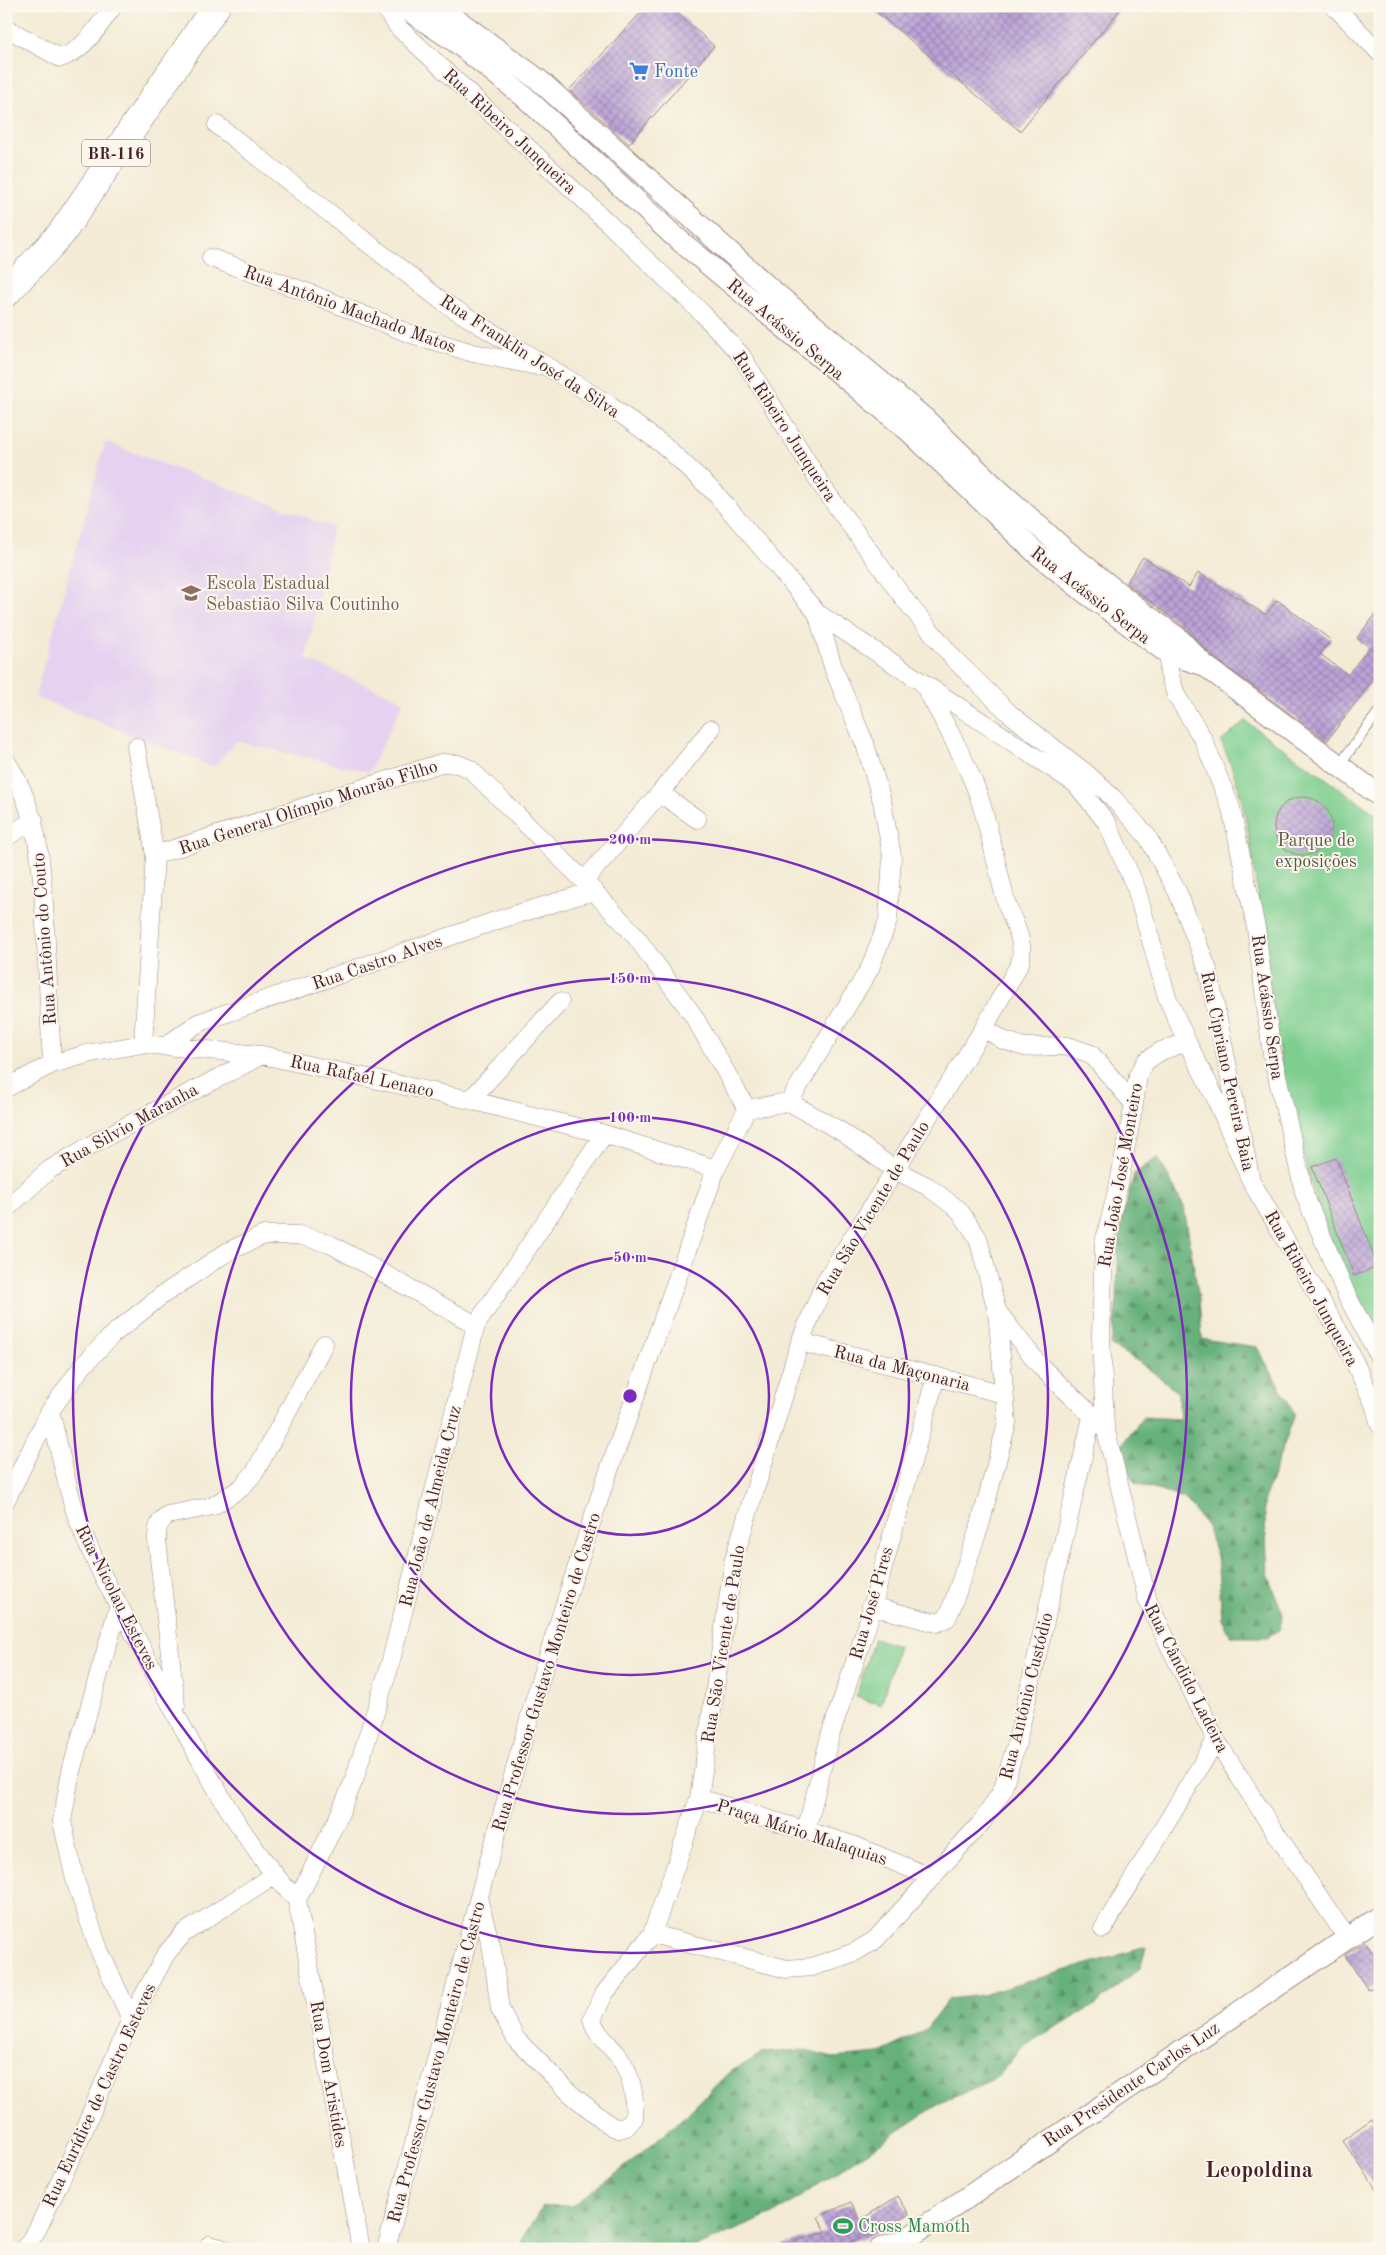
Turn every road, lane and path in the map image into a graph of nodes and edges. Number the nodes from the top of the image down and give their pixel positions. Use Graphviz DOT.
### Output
graph roads {
  1 [pos="113,6"];
  2 [pos="216,6"];
  3 [pos="383,6"];
  4 [pos="402,6"];
  5 [pos="438,6"];
  6 [pos="1334,6"];
  7 [pos="6,28"];
  8 [pos="1380,53"];
  9 [pos="217,125"];
  10 [pos="211,258"];
  11 [pos="767,286"];
  12 [pos="6,293"];
  13 [pos="753,302"];
  14 [pos="549,369"];
  15 [pos="917,425"];
  16 [pos="817,613"];
  17 [pos="1174,646"];
  18 [pos="924,685"];
  19 [pos="1380,710"];
  20 [pos="711,728"];
  21 [pos="136,747"];
  22 [pos="6,761"];
  23 [pos="1339,765"];
  24 [pos="1081,778"];
  25 [pos="660,793"];
  26 [pos="1380,796"];
  27 [pos="697,819"];
  28 [pos="34,820"];
  29 [pos="6,837"];
  30 [pos="155,855"];
  31 [pos="589,886"];
  32 [pos="560,1002"];
  33 [pos="984,1028"];
  34 [pos="1187,1042"];
  35 [pos="143,1044"];
  36 [pos="167,1045"];
  37 [pos="262,1055"];
  38 [pos="52,1064"];
  39 [pos="6,1088"];
  40 [pos="470,1100"];
  41 [pos="789,1102"];
  42 [pos="1134,1104"];
  43 [pos="747,1109"];
  44 [pos="604,1134"];
  45 [pos="716,1169"];
  46 [pos="895,1170"];
  47 [pos="1251,1181"];
  48 [pos="6,1209"];
  49 [pos="997,1311"];
  50 [pos="476,1325"];
  51 [pos="800,1342"];
  52 [pos="324,1344"];
  53 [pos="1380,1358"];
  54 [pos="936,1376"];
  55 [pos="1004,1394"];
  56 [pos="50,1411"];
  57 [pos="1099,1422"];
  58 [pos="1380,1425"];
  59 [pos="6,1500"];
  60 [pos="119,1605"];
  61 [pos="871,1606"];
  62 [pos="178,1717"];
  63 [pos="1216,1740"];
  64 [pos="698,1798"];
  65 [pos="806,1831"];
  66 [pos="274,1875"];
  67 [pos="934,1878"];
  68 [pos="297,1900"];
  69 [pos="479,1901"];
  70 [pos="1380,1916"];
  71 [pos="1103,1929"];
  72 [pos="652,1934"];
  73 [pos="1347,1938"];
  74 [pos="131,2019"];
  75 [pos="908,2244"];
  76 [pos="25,2249"];
  77 [pos="361,2249"];
  78 [pos="386,2249"];
  79 [pos="880,2249"];
  1 -- 7 [label="street"];
  2 -- 12 [label="highway, BR-116"];
  3 -- 24 [label="street, Rua Ribeiro Junqueira"];
  4 -- 13 [label="street, Rua Acássio Serpa"];
  5 -- 11 [label="street, Rua Acássio Serpa"];
  6 -- 8 [label="street"];
  9 -- 14 [label="street, Rua Franklin José da Silva"];
  10 -- 14 [label="street, Rua Antônio Machado Matos"];
  11 -- 13 [label="street"];
  11 -- 15 [label="street, Rua Acássio Serpa"];
  13 -- 15 [label="street, Rua Acássio Serpa"];
  14 -- 16 [label="street, Rua Franklin José da Silva"];
  15 -- 17 [label="street, Rua Acássio Serpa"];
  16 -- 18 [label="street"];
  16 -- 41 [label="street"];
  17 -- 23 [label="street"];
  17 -- 53 [label="street, Rua Acássio Serpa"];
  18 -- 24 [label="street"];
  18 -- 33 [label="street, Rua São Vicente de Paulo"];
  19 -- 23 [label="lane"];
  20 -- 25 [label="street"];
  21 -- 30 [label="street"];
  22 -- 28 [label="street, Rua Antônio do Couto"];
  23 -- 26 [label="street"];
  24 -- 34 [label="street, Rua Cipriano Pereira Baia"];
  24 -- 47 [label="street, Rua Cipriano Pereira Baia"];
  25 -- 27 [label="street"];
  25 -- 31 [label="street"];
  28 -- 29 [label="street"];
  28 -- 38 [label="street, Rua Antônio do Couto"];
  30 -- 31 [label="street, Rua General Olímpio Mourão Filho"];
  30 -- 35 [label="street"];
  31 -- 36 [label="street, Rua Castro Alves"];
  31 -- 43 [label="street, Rua General Olímpio Mourão Filho"];
  32 -- 40 [label="street"];
  33 -- 42 [label="street"];
  33 -- 46 [label="street, Rua São Vicente de Paulo"];
  34 -- 42 [label="street, Rua João José Monteiro"];
  34 -- 47 [label="street, Rua Cipriano Pereira Baia"];
  35 -- 36 [label="street, Rua Rafael Lenaco"];
  35 -- 38 [label="street, Rua Rafael Lenaco"];
  36 -- 37 [label="street, Rua Rafael Lenaco"];
  37 -- 40 [label="street, Rua Rafael Lenaco"];
  37 -- 48 [label="street, Rua Silvio Maranha"];
  38 -- 39 [label="street, Rua Rafael Lenaco"];
  40 -- 44 [label="street, Rua Rafael Lenaco"];
  41 -- 43 [label="street"];
  41 -- 46 [label="street"];
  42 -- 57 [label="street, Rua João José Monteiro"];
  43 -- 45 [label="street, Rua Professor Gustavo Monteiro de Castro"];
  44 -- 45 [label="street, Rua Rafael Lenaco"];
  44 -- 50 [label="street, Rua João de Almeida Cruz"];
  45 -- 69 [label="street, Rua Professor Gustavo Monteiro de Castro"];
  46 -- 49 [label="street"];
  46 -- 51 [label="street, Rua São Vicente de Paulo"];
  47 -- 58 [label="street, Rua Ribeiro Junqueira"];
  49 -- 55 [label="street"];
  49 -- 57 [label="street"];
  50 -- 56 [label="street"];
  50 -- 68 [label="street, Rua João de Almeida Cruz"];
  51 -- 54 [label="street, Rua da Maçonaria"];
  51 -- 64 [label="street, Rua São Vicente de Paulo"];
  52 -- 62 [label="street"];
  54 -- 55 [label="street, Rua da Maçonaria"];
  54 -- 61 [label="street, Rua José Pires"];
  55 -- 61 [label="street"];
  56 -- 59 [label="street"];
  56 -- 60 [label="street, Rua Nicolau Esteves"];
  57 -- 63 [label="street, Rua Cândido Ladeira"];
  57 -- 67 [label="street, Rua Antônio Custódio"];
  60 -- 62 [label="street, Rua Nicolau Esteves"];
  60 -- 74 [label="street"];
  61 -- 65 [label="street, Rua José Pires"];
  62 -- 66 [label="street, Rua Nicolau Esteves"];
  63 -- 71 [label="street"];
  63 -- 73 [label="street, Rua Cândido Ladeira"];
  64 -- 65 [label="street, Praça Mário Malaquias"];
  64 -- 72 [label="street, Rua São Vicente de Paulo"];
  65 -- 67 [label="street, Praça Mário Malaquias"];
  66 -- 68 [label="street, Rua Nicolau Esteves"];
  66 -- 74 [label="street, Rua Eurídice de Castro Esteves"];
  67 -- 72 [label="street, Rua Antônio Custódio"];
  68 -- 77 [label="street, Rua Dom Aristides"];
  69 -- 72 [label="street, Rua São Vicente de Paulo"];
  69 -- 78 [label="street, Rua Professor Gustavo Monteiro de Castro"];
  70 -- 73 [label="street, Rua Presidente Carlos Luz"];
  73 -- 75 [label="street, Rua Presidente Carlos Luz"];
  74 -- 76 [label="street, Rua Eurídice de Castro Esteves"];
  75 -- 79 [label="street, Rua Presidente Carlos Luz"];
}
